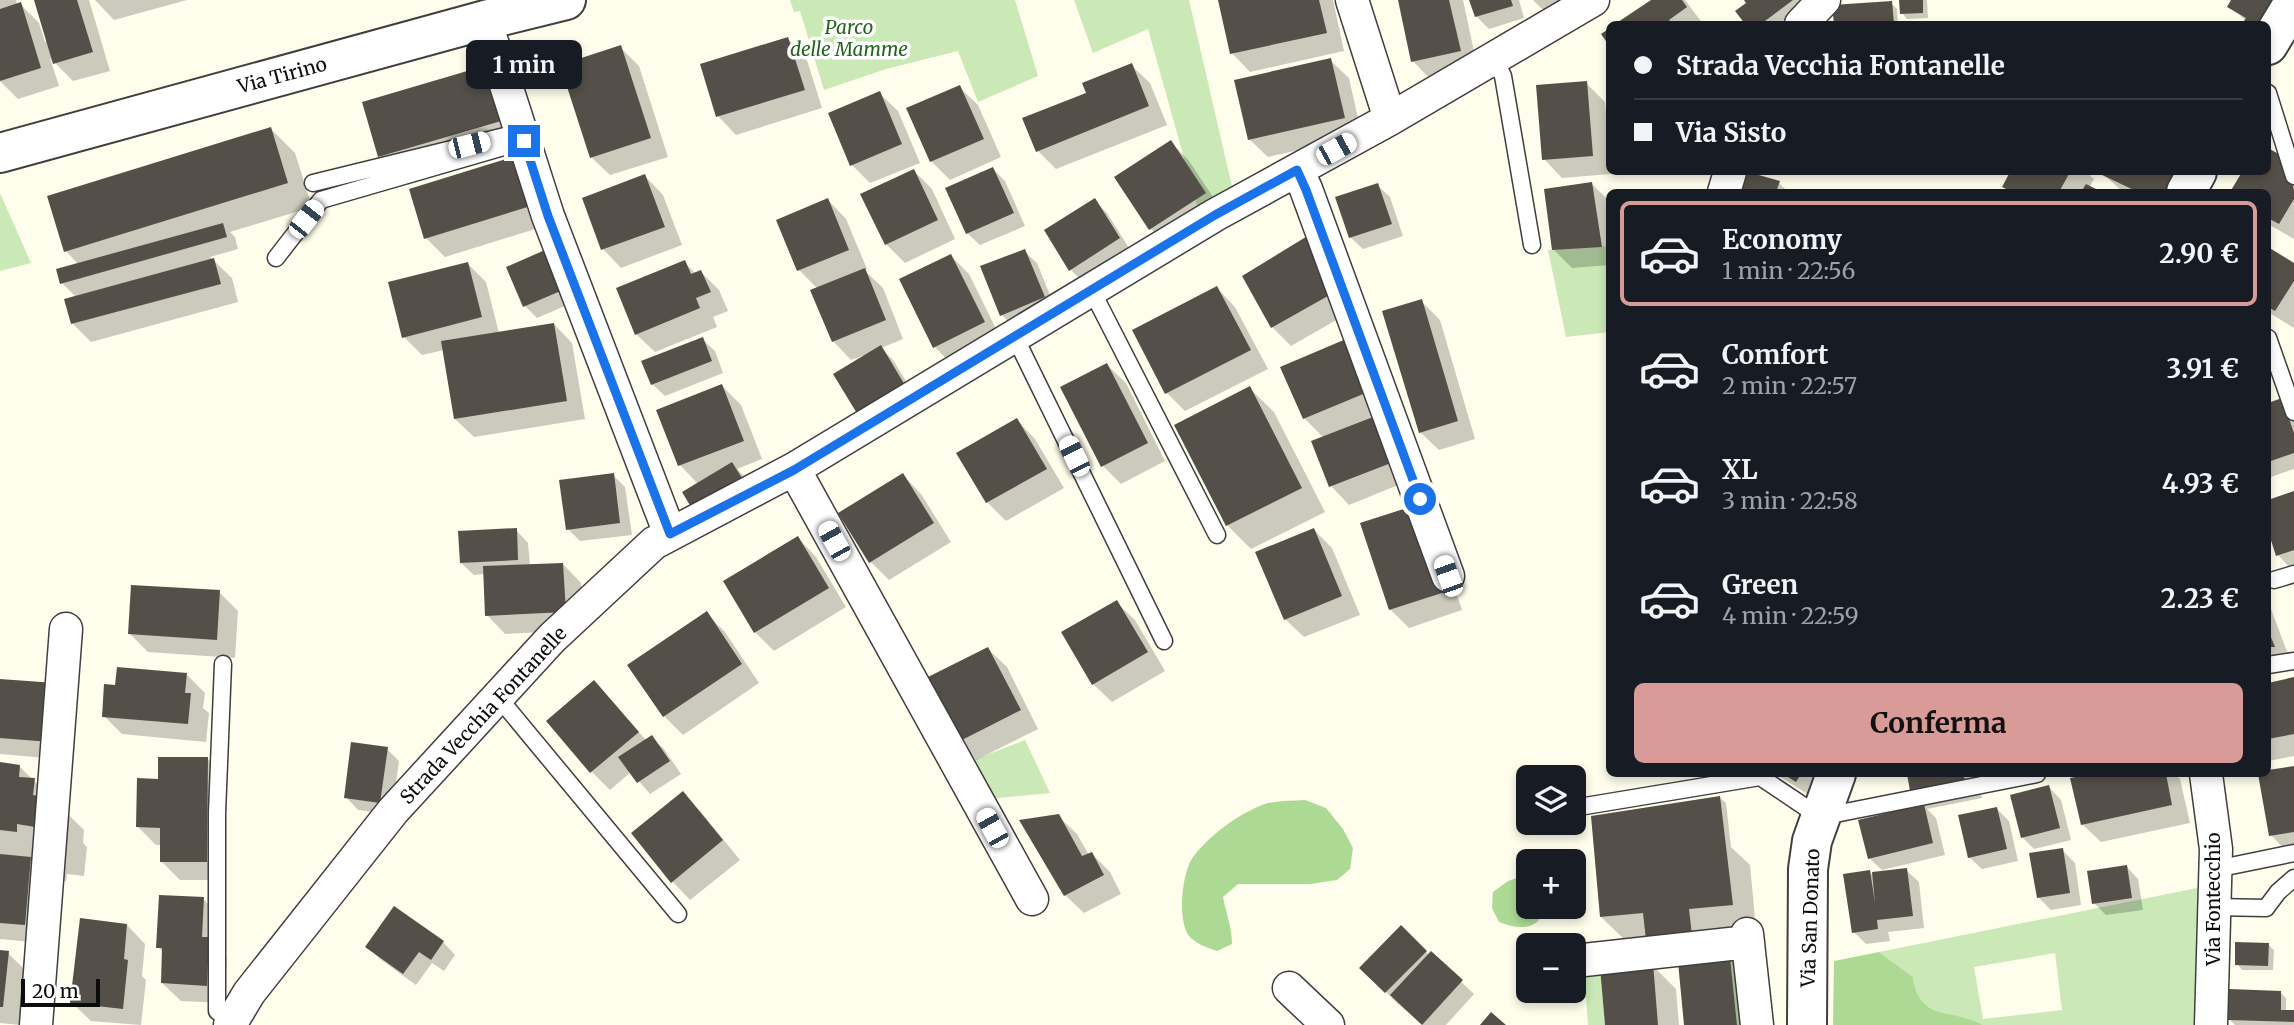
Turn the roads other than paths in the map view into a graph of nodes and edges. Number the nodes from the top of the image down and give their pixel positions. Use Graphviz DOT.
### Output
graph roads {
  1 [pos="1352,0"];
  2 [pos="1593,0"];
  3 [pos="1824,0"];
  4 [pos="559,1"];
  5 [pos="2294,2"];
  6 [pos="485,20"];
  7 [pos="1804,21"];
  8 [pos="2271,40"];
  9 [pos="1494,58"];
  10 [pos="2271,103"];
  11 [pos="1390,119"];
  12 [pos="523,136"];
  13 [pos="0,153"];
  14 [pos="1297,170"];
  15 [pos="2294,176"];
  16 [pos="313,183"];
  17 [pos="1532,245"];
  18 [pos="276,258"];
  19 [pos="1091,289"];
  20 [pos="1014,335"];
  21 [pos="2271,347"];
  22 [pos="2294,412"];
  23 [pos="794,470"];
  24 [pos="670,534"];
  25 [pos="1217,535"];
  26 [pos="2294,574"];
  27 [pos="1448,576"];
  28 [pos="2274,580"];
  29 [pos="66,629"];
  30 [pos="1164,641"];
  31 [pos="2294,662"];
  32 [pos="223,664"];
  33 [pos="2271,665"];
  34 [pos="498,697"];
  35 [pos="1747,777"];
  36 [pos="1761,777"];
  37 [pos="1835,777"];
  38 [pos="2022,777"];
  39 [pos="2206,777"];
  40 [pos="1586,806"];
  41 [pos="1820,817"];
  42 [pos="2294,853"];
  43 [pos="2216,869"];
  44 [pos="2294,878"];
  45 [pos="1032,899"];
  46 [pos="2214,907"];
  47 [pos="678,914"];
  48 [pos="1586,960"];
  49 [pos="1289,988"];
  50 [pos="230,1024"];
  51 [pos="36,1025"];
  52 [pos="1328,1025"];
  53 [pos="1757,1025"];
  54 [pos="1807,1025"];
  55 [pos="2211,1025"];
  1 -- 11 [label="street"];
  2 -- 9 [label="street, Strada Vecchia Fontanelle"];
  3 -- 7 [label="street"];
  4 -- 6 [label="street, Via Tirino"];
  5 -- 8 [label="street"];
  6 -- 12 [label="street"];
  6 -- 13 [label="street, Via Tirino"];
  9 -- 11 [label="street, Strada Vecchia Fontanelle"];
  9 -- 17 [label="lane"];
  10 -- 15 [label="lane"];
  11 -- 14 [label="street, Strada Vecchia Fontanelle"];
  12 -- 16 [label="lane"];
  12 -- 18 [label="lane"];
  12 -- 24 [label="street"];
  14 -- 19 [label="street, Strada Vecchia Fontanelle"];
  14 -- 27 [label="street"];
  19 -- 20 [label="street, Strada Vecchia Fontanelle"];
  19 -- 25 [label="lane"];
  20 -- 23 [label="street, Strada Vecchia Fontanelle"];
  20 -- 30 [label="lane"];
  21 -- 22 [label="lane"];
  23 -- 24 [label="street, Strada Vecchia Fontanelle"];
  23 -- 45 [label="street"];
  24 -- 34 [label="street, Strada Vecchia Fontanelle"];
  26 -- 28 [label="lane"];
  29 -- 51 [label="street"];
  31 -- 33 [label="lane"];
  32 -- 50 [label="lane"];
  34 -- 47 [label="lane"];
  34 -- 50 [label="street, Strada Vecchia Fontanelle"];
  35 -- 40 [label="lane"];
  36 -- 41 [label="lane"];
  37 -- 41 [label="street, Via San Donato"];
  38 -- 41 [label="lane"];
  39 -- 43 [label="street, Via Fontecchio"];
  41 -- 54 [label="street, Via San Donato"];
  42 -- 43 [label="lane"];
  43 -- 46 [label="street, Via Fontecchio"];
  44 -- 46 [label="lane"];
  46 -- 55 [label="street, Via Fontecchio"];
  48 -- 53 [label="street"];
  49 -- 52 [label="street"];
}
